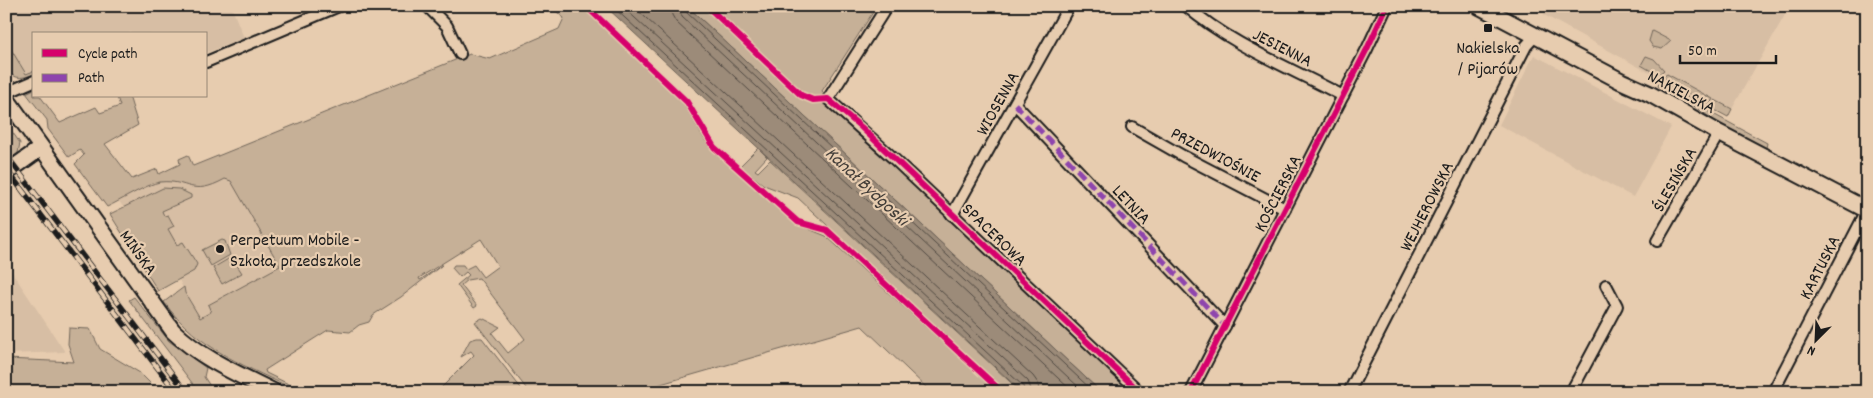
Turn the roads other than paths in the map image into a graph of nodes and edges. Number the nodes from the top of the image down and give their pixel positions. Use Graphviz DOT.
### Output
graph roads {
  1 [pos="339,6"];
  2 [pos="427,6"];
  3 [pos="887,6"];
  4 [pos="1069,6"];
  5 [pos="1186,6"];
  6 [pos="1387,6"];
  7 [pos="1480,6"];
  8 [pos="1535,36"];
  9 [pos="460,54"];
  10 [pos="208,61"];
  11 [pos="32,82"];
  12 [pos="6,93"];
  13 [pos="1343,96"];
  14 [pos="6,98"];
  15 [pos="1015,104"];
  16 [pos="1132,127"];
  17 [pos="1719,133"];
  18 [pos="41,148"];
  19 [pos="6,173"];
  20 [pos="1285,209"];
  21 [pos="1867,210"];
  22 [pos="952,214"];
  23 [pos="1657,241"];
  24 [pos="1606,285"];
  25 [pos="1225,326"];
  26 [pos="274,392"];
  27 [pos="1140,392"];
  28 [pos="1191,392"];
  29 [pos="1349,392"];
  30 [pos="1571,392"];
  31 [pos="1773,392"];
  1 -- 10 [label="street"];
  2 -- 9 [label="street"];
  3 -- 22 [label="street, SPACEROWA"];
  4 -- 15 [label="street, WIOSENNA"];
  5 -- 13 [label="street, JESIENNA"];
  6 -- 13 [label="street, KOŚCIERSKA"];
  7 -- 8 [label="street, NAKIELSKA"];
  8 -- 17 [label="street, NAKIELSKA"];
  8 -- 29 [label="street, WEJHEROWSKA"];
  11 -- 12 [label="street"];
  13 -- 20 [label="street, KOŚCIERSKA"];
  14 -- 18 [label="street, MIŃSKA"];
  15 -- 22 [label="street, WIOSENNA"];
  15 -- 25 [label="street, LETNIA"];
  16 -- 20 [label="street, PRZEDWIOŚNIE"];
  17 -- 21 [label="street, NAKIELSKA"];
  17 -- 23 [label="street, ŚLESIŃSKA"];
  18 -- 19 [label="street"];
  18 -- 26 [label="street, MIŃSKA"];
  20 -- 25 [label="street, KOŚCIERSKA"];
  21 -- 31 [label="street, KARTUSKA"];
  22 -- 27 [label="street, SPACEROWA"];
  24 -- 30 [label="street"];
  25 -- 28 [label="street, KOŚCIERSKA"];
}
